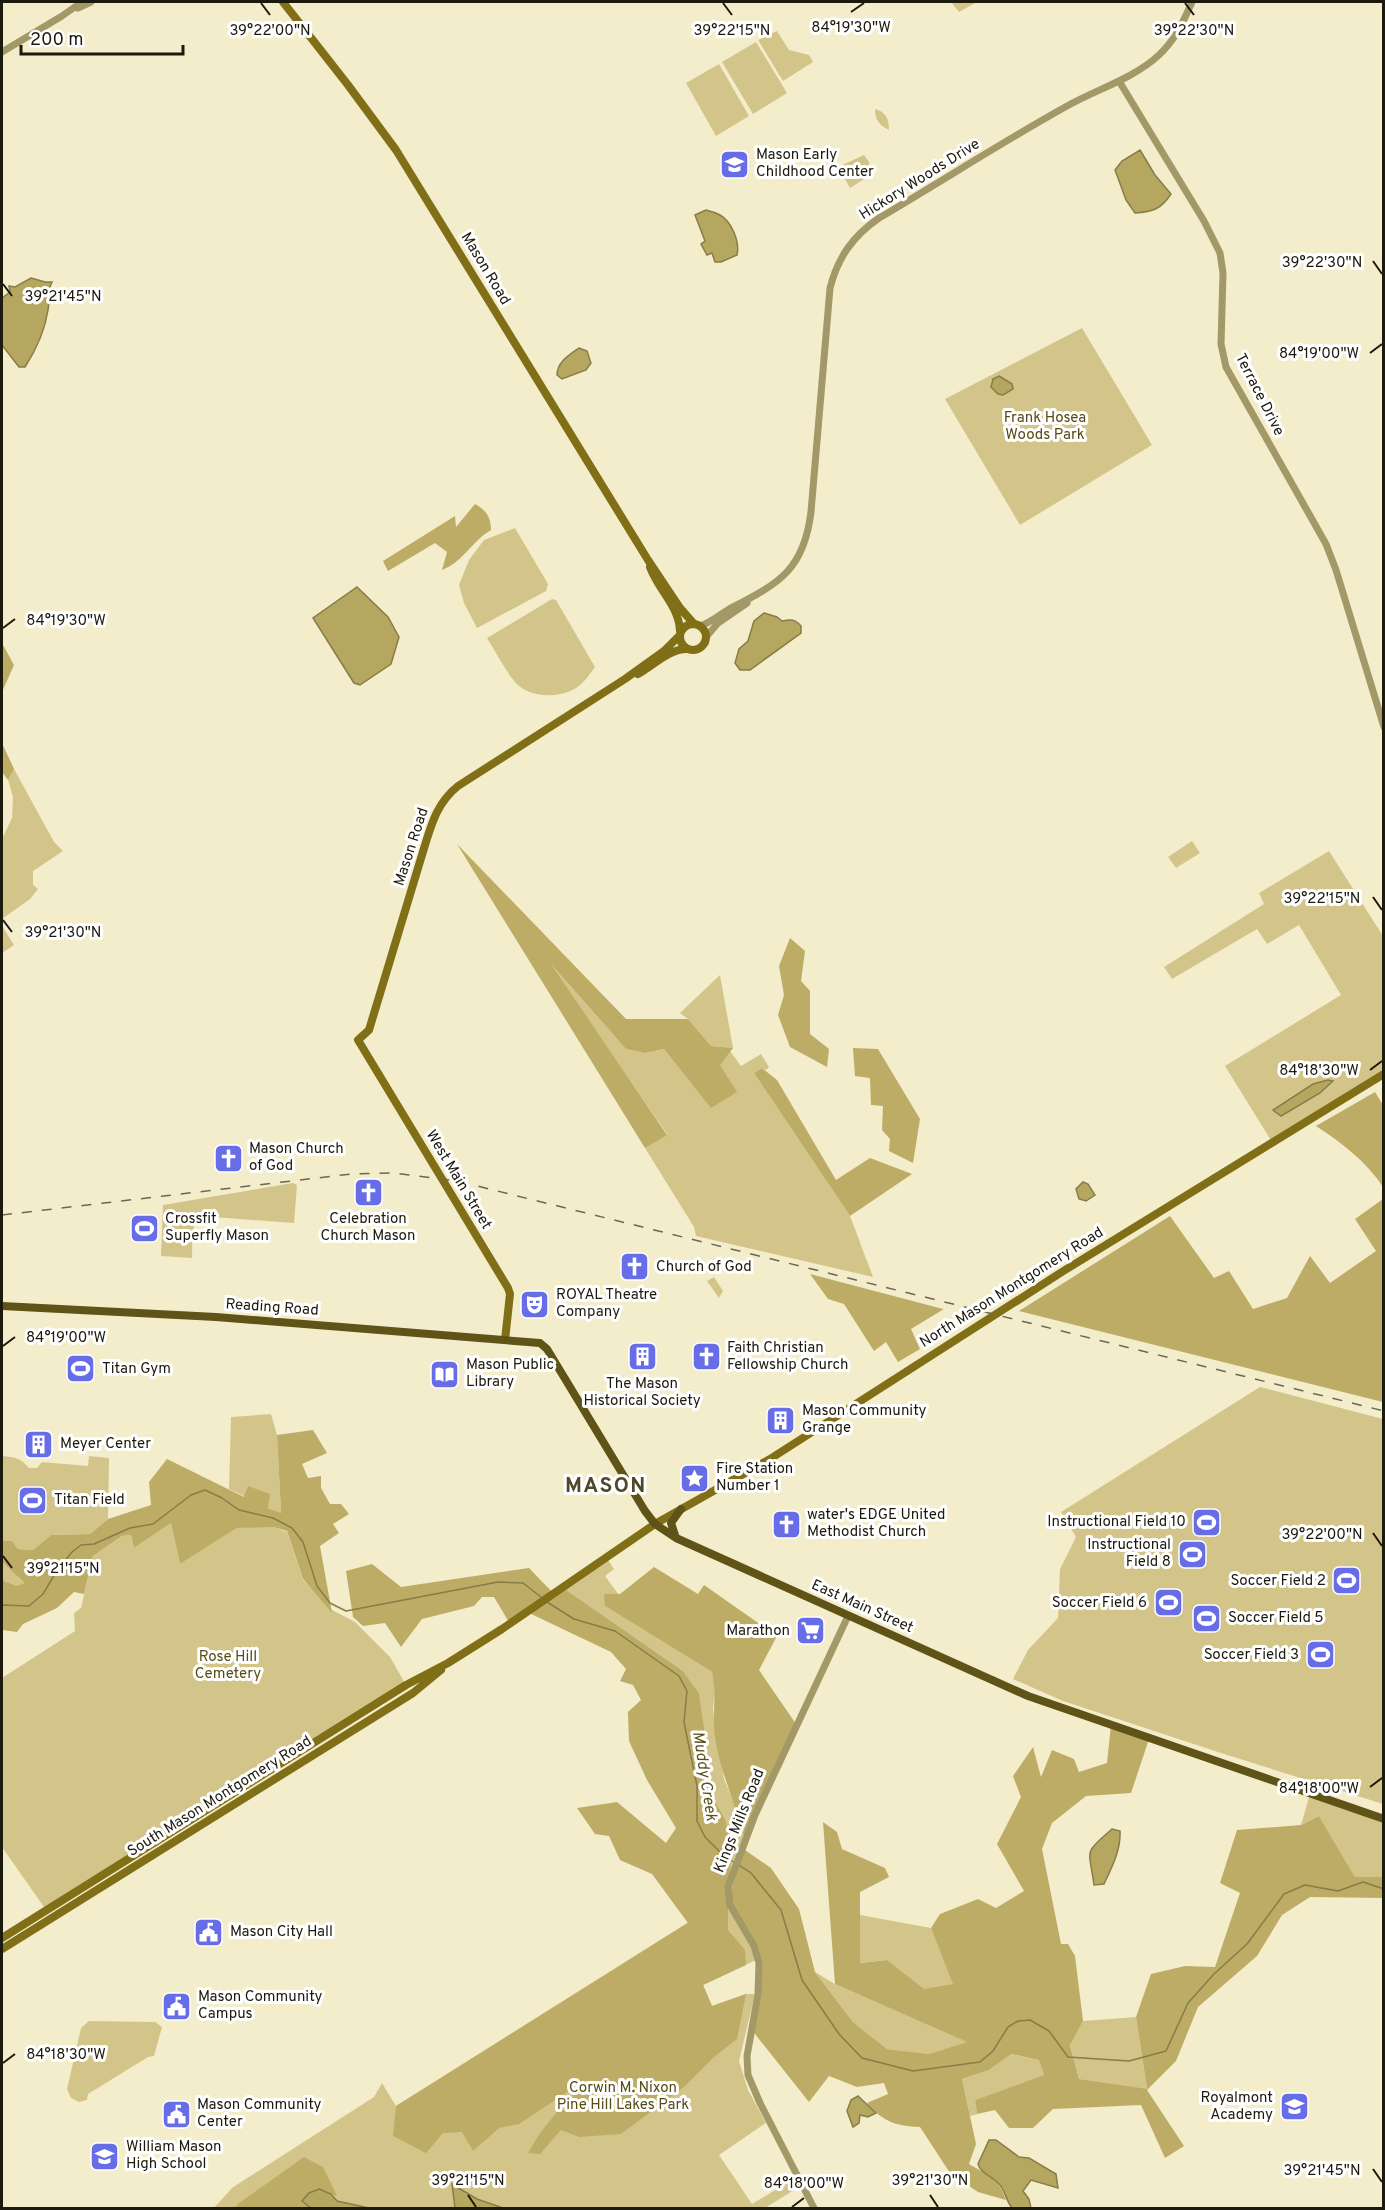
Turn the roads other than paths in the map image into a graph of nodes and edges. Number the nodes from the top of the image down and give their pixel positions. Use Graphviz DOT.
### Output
graph roads {
  1 [pos="82,2"];
  2 [pos="91,2"];
  3 [pos="283,2"];
  4 [pos="1192,2"];
  5 [pos="62,16"];
  6 [pos="18,44"];
  7 [pos="2,52"];
  8 [pos="2,57"];
  9 [pos="1119,81"];
  10 [pos="648,560"];
  11 [pos="752,598"];
  12 [pos="697,625"];
  13 [pos="680,634"];
  14 [pos="706,637"];
  15 [pos="688,649"];
  16 [pos="625,679"];
  17 [pos="1383,727"];
  18 [pos="358,1040"];
  19 [pos="1383,1074"];
  20 [pos="2,1306"];
  21 [pos="505,1340"];
  22 [pos="681,1509"];
  23 [pos="655,1524"];
  24 [pos="676,1538"];
  25 [pos="848,1616"];
  26 [pos="448,1663"];
  27 [pos="1383,1819"];
  28 [pos="2,1938"];
  29 [pos="2,1949"];
  30 [pos="814,2208"];
  1 -- 5 [label="street"];
  2 -- 5 [label="street"];
  3 -- 10 [label="main road, Mason Road"];
  4 -- 9 [label="street, Hickory Woods Drive"];
  5 -- 6 [label="street"];
  6 -- 7 [label="street"];
  6 -- 8 [label="street"];
  9 -- 11 [label="street, Hickory Woods Drive"];
  9 -- 17 [label="street, Terrace Drive"];
  10 -- 12 [label="main road, Mason Road"];
  10 -- 13 [label="main road, Mason Road"];
  11 -- 12 [label="street, Hickory Woods Drive"];
  11 -- 14 [label="street, Hickory Woods Drive"];
  12 -- 13 [label="main road"];
  12 -- 14 [label="main road"];
  13 -- 15 [label="main road"];
  13 -- 16 [label="main road, Mason Road"];
  14 -- 15 [label="main road"];
  15 -- 16 [label="main road, Mason Road"];
  16 -- 18 [label="main road, Mason Road"];
  18 -- 21 [label="main road, West Main Street"];
  19 -- 22 [label="main road, North Mason Montgomery Road"];
  20 -- 21 [label="main road, Reading Road"];
  21 -- 23 [label="main road, Reading Road"];
  22 -- 23 [label="main road, North Mason Montgomery Road"];
  22 -- 24 [label="main road"];
  23 -- 24 [label="main road, East Main Street"];
  23 -- 26 [label="main road, South Mason Montgomery Road"];
  24 -- 25 [label="main road, East Main Street"];
  25 -- 27 [label="main road, East Main Street"];
  25 -- 30 [label="street, Kings Mills Road"];
  26 -- 28 [label="main road, South Mason Montgomery Road"];
  26 -- 29 [label="main road, South Mason Montgomery Road"];
}
